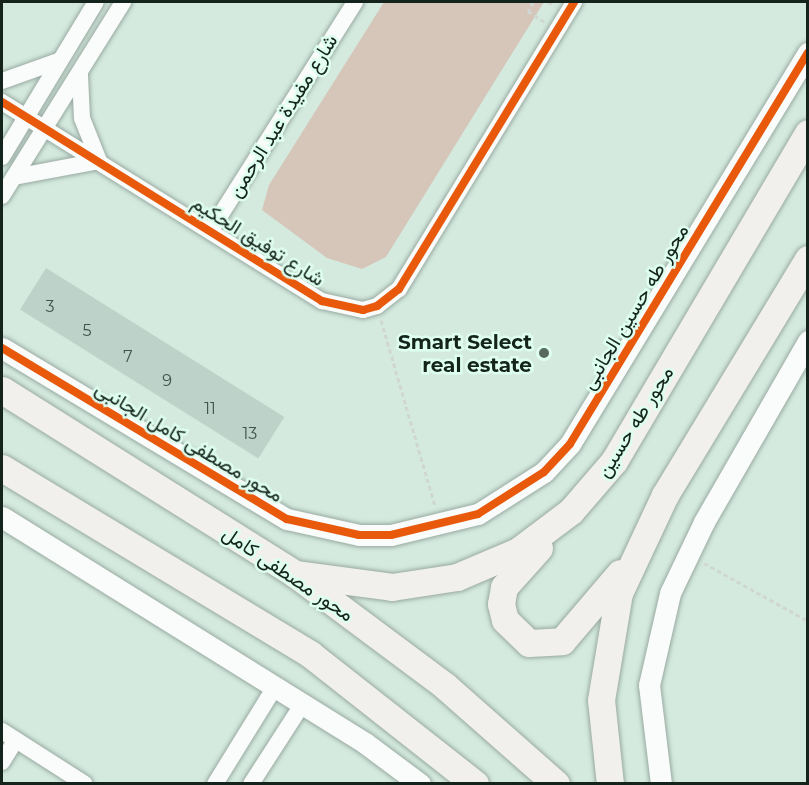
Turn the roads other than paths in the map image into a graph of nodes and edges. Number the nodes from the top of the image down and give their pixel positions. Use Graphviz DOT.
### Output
graph roads {
  1 [pos="96,2"];
  2 [pos="123,2"];
  3 [pos="355,2"];
  4 [pos="574,2"];
  5 [pos="807,53"];
  6 [pos="59,60"];
  7 [pos="80,72"];
  8 [pos="2,81"];
  9 [pos="2,102"];
  10 [pos="25,117"];
  11 [pos="46,129"];
  12 [pos="807,134"];
  13 [pos="2,157"];
  14 [pos="99,161"];
  15 [pos="15,177"];
  16 [pos="2,196"];
  17 [pos="211,230"];
  18 [pos="807,259"];
  19 [pos="807,341"];
  20 [pos="2,348"];
  21 [pos="2,390"];
  22 [pos="2,468"];
  23 [pos="571,512"];
  24 [pos="2,517"];
  25 [pos="441,525"];
  26 [pos="632,559"];
  27 [pos="294,574"];
  28 [pos="275,687"];
  29 [pos="302,705"];
  30 [pos="9,735"];
  31 [pos="2,762"];
  32 [pos="85,783"];
  33 [pos="214,783"];
  34 [pos="251,783"];
  35 [pos="420,783"];
  36 [pos="475,783"];
  37 [pos="556,783"];
  38 [pos="610,783"];
  39 [pos="661,783"];
  1 -- 6 [label="street"];
  2 -- 7 [label="street"];
  3 -- 17 [label="street, شارع مفيدة عبد الرحمن"];
  4 -- 17 [label="street, شارع توفيق الحكيم"];
  5 -- 25 [label="street, محور طه حسين الجانبى"];
  6 -- 8 [label="street"];
  6 -- 10 [label="street"];
  7 -- 11 [label="street"];
  7 -- 14 [label="street"];
  9 -- 10 [label="street, شارع توفيق الحكيم"];
  10 -- 11 [label="street, شارع توفيق الحكيم"];
  10 -- 13 [label="street"];
  11 -- 14 [label="street, شارع توفيق الحكيم"];
  11 -- 15 [label="street"];
  12 -- 23 [label="main road, محور طه حسين"];
  14 -- 15 [label="street"];
  14 -- 17 [label="street, شارع توفيق الحكيم"];
  15 -- 16 [label="street"];
  18 -- 26 [label="main road"];
  19 -- 39 [label="street"];
  20 -- 25 [label="street, محور مصطفى كامل الجانبى"];
  21 -- 27 [label="main road, محور مصطفى كامل"];
  22 -- 36 [label="main road"];
  23 -- 26 [label="main road"];
  23 -- 27 [label="main road, محور طه حسين"];
  24 -- 28 [label="street"];
  26 -- 38 [label="main road"];
  27 -- 37 [label="main road, محور مصطفى كامل"];
  28 -- 29 [label="street"];
  28 -- 33 [label="street"];
  29 -- 34 [label="street"];
  29 -- 35 [label="street"];
  30 -- 31 [label="street"];
  30 -- 32 [label="street"];
}
